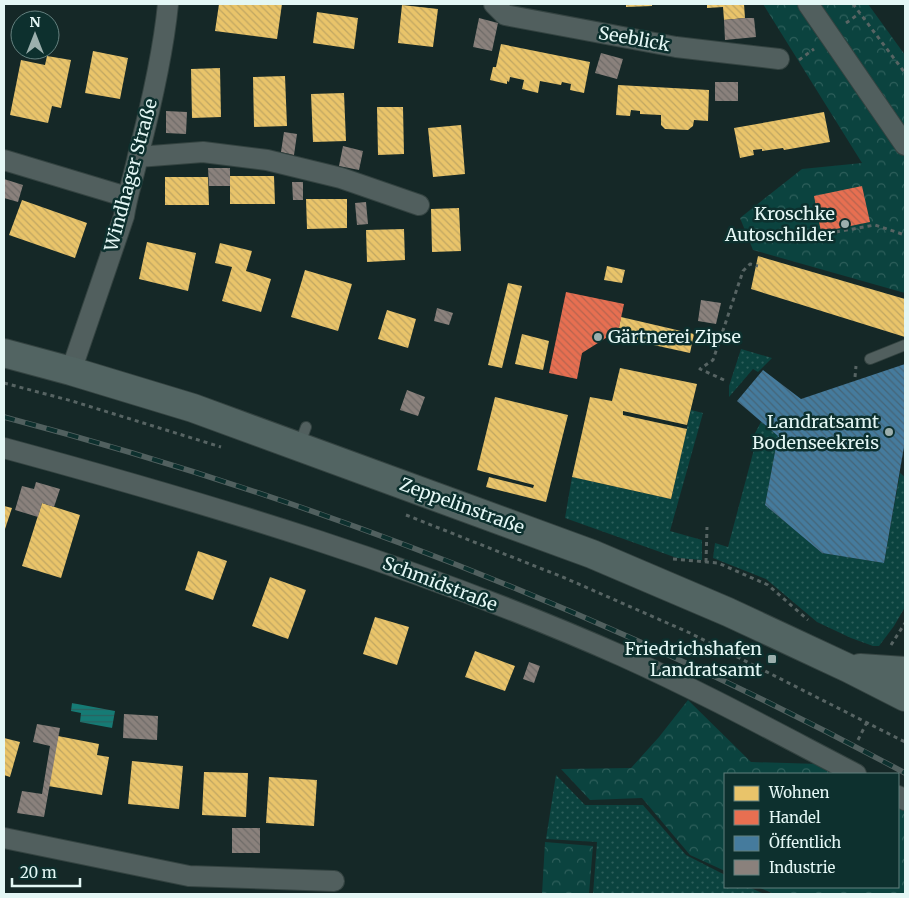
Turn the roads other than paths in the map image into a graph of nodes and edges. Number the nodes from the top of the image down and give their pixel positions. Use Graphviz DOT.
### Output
graph roads {
  1 [pos="168,4"];
  2 [pos="494,4"];
  3 [pos="808,4"];
  4 [pos="779,59"];
  5 [pos="905,145"];
  6 [pos="138,156"];
  7 [pos="4,160"];
  8 [pos="127,198"];
  9 [pos="419,204"];
  10 [pos="905,345"];
  11 [pos="4,353"];
  12 [pos="870,359"];
  13 [pos="71,371"];
  14 [pos="4,448"];
  15 [pos="848,668"];
  16 [pos="905,672"];
  17 [pos="905,697"];
  18 [pos="854,773"];
  19 [pos="4,838"];
  20 [pos="334,881"];
  1 -- 6 [label="street, Windhager Straße"];
  2 -- 4 [label="street, Seeblick"];
  3 -- 5 [label="street"];
  6 -- 8 [label="street, Windhager Straße"];
  6 -- 9 [label="street"];
  7 -- 8 [label="street"];
  8 -- 13 [label="street, Windhager Straße"];
  10 -- 12 [label="lane"];
  11 -- 13 [label="main road, Zeppelinstraße"];
  13 -- 15 [label="main road, Zeppelinstraße"];
  14 -- 18 [label="street, Schmidstraße"];
  15 -- 16 [label="main road"];
  15 -- 17 [label="main road, Zeppelinstraße"];
  19 -- 20 [label="street"];
}
